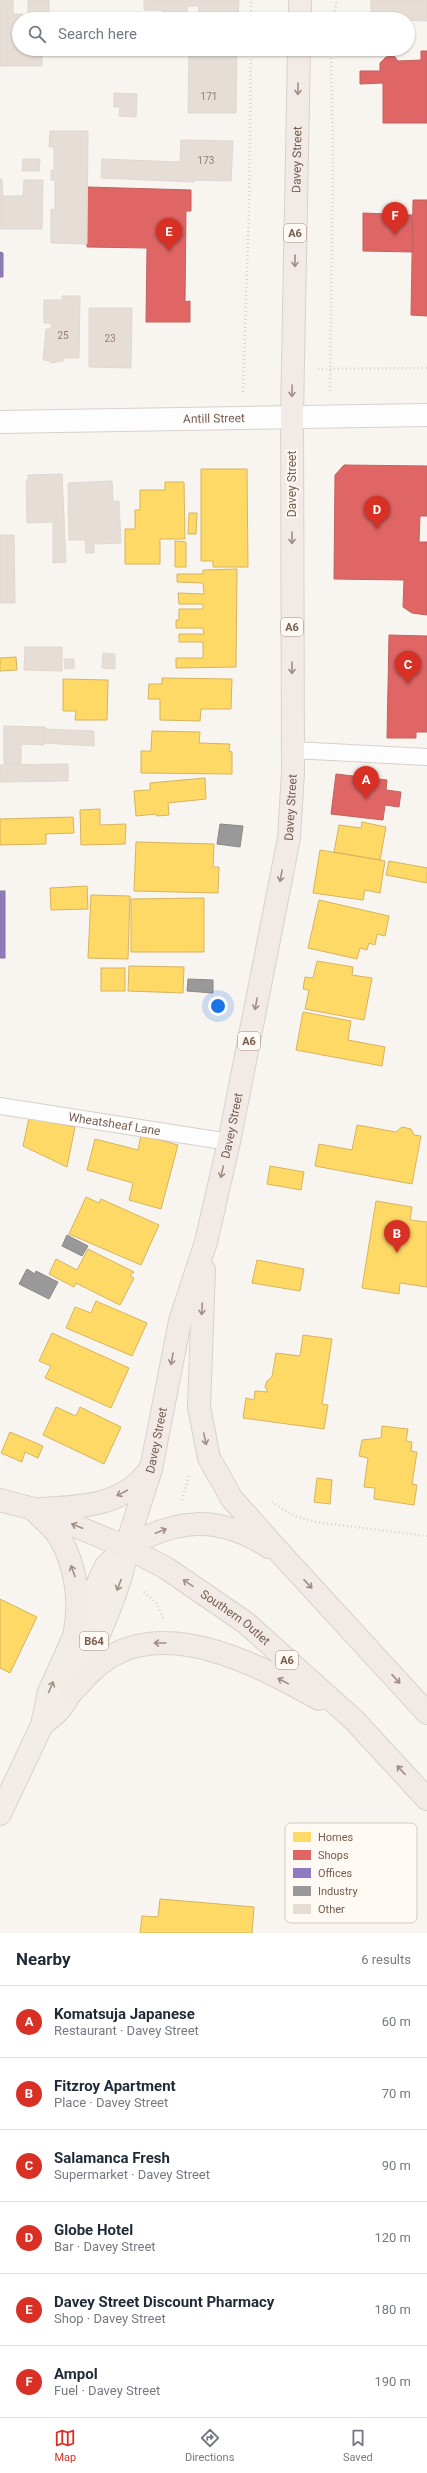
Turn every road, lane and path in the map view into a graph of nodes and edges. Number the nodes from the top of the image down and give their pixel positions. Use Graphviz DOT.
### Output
graph roads {
  1 [pos="251,0"];
  2 [pos="300,0"];
  3 [pos="337,0"];
  4 [pos="251,12"];
  5 [pos="300,12"];
  6 [pos="334,12"];
  7 [pos="251,56"];
  8 [pos="299,56"];
  9 [pos="331,56"];
  10 [pos="427,368"];
  11 [pos="330,369"];
  12 [pos="293,370"];
  13 [pos="292,415"];
  14 [pos="330,415"];
  15 [pos="427,415"];
  16 [pos="242,417"];
  17 [pos="0,422"];
  18 [pos="293,750"];
  19 [pos="427,757"];
  20 [pos="0,1106"];
  21 [pos="229,1142"];
  22 [pos="206,1242"];
  23 [pos="151,1468"];
  24 [pos="191,1471"];
  25 [pos="0,1500"];
  26 [pos="182,1501"];
  27 [pos="272,1502"];
  28 [pos="0,1509"];
  29 [pos="34,1509"];
  30 [pos="427,1536"];
  31 [pos="126,1547"];
  32 [pos="282,1555"];
  33 [pos="144,1592"];
  34 [pos="164,1620"];
  35 [pos="74,1637"];
  36 [pos="72,1692"];
  37 [pos="427,1713"];
  38 [pos="354,1720"];
  39 [pos="42,1725"];
  40 [pos="427,1799"];
  41 [pos="0,1814"];
  1 -- 4 [label="path"];
  2 -- 5 [label="highway"];
  3 -- 6 [label="path"];
  7 -- 16 [label="path"];
  8 -- 12 [label="highway, Davey Street / A6, one-way"];
  9 -- 11 [label="path"];
  10 -- 11 [label="path"];
  11 -- 12 [label="path"];
  11 -- 14 [label="path"];
  12 -- 13 [label="highway, Davey Street / A6, one-way"];
  13 -- 14 [label="street, Antill Street"];
  13 -- 16 [label="street, Antill Street"];
  13 -- 18 [label="highway, Davey Street / A6, one-way"];
  14 -- 15 [label="street, Antill Street"];
  16 -- 17 [label="street, Antill Street"];
  18 -- 19 [label="lane"];
  18 -- 21 [label="highway, Davey Street / A6, one-way"];
  20 -- 21 [label="lane, Wheatsheaf Lane"];
  21 -- 22 [label="highway, Davey Street / A6, one-way"];
  22 -- 23 [label="highway, Davey Street / A6, one-way"];
  22 -- 32 [label="highway, A6, one-way"];
  23 -- 29 [label="highway, one-way"];
  23 -- 31 [label="highway, Davey Street / A6"];
  24 -- 26 [label="path"];
  25 -- 29 [label="highway, Southern Outlet / A6"];
  27 -- 30 [label="path"];
  28 -- 29 [label="highway"];
  31 -- 29 [label="highway, Southern Outlet / A6, one-way"];
  35 -- 29 [label="highway, one-way"];
  31 -- 32 [label="highway, one-way"];
  31 -- 35 [label="main road, Davey Street / B64"];
  31 -- 36 [label="main road, Davey Street / B64, one-way"];
  38 -- 31 [label="highway, Southern Outlet / A6, one-way"];
  32 -- 37 [label="highway, A6, one-way"];
  33 -- 34 [label="path"];
  39 -- 35 [label="main road, Davey Street / B64, one-way"];
  38 -- 36 [label="highway, one-way"];
  36 -- 39 [label="main road, Davey Street / B64"];
  40 -- 38 [label="highway, Southern Outlet / A6, one-way"];
  39 -- 41 [label="main road, Davey Street / B64"];
}
